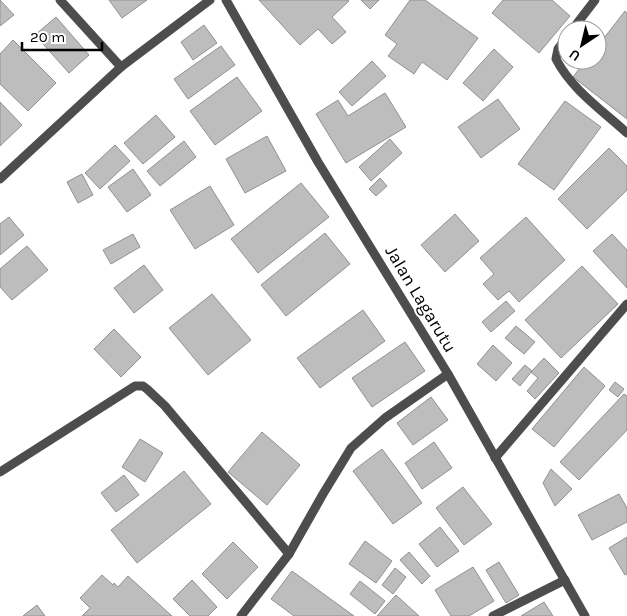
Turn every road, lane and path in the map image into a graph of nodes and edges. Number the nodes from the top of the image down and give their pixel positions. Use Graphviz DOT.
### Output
graph roads {
  1 [pos="60,0"];
  2 [pos="210,0"];
  3 [pos="226,0"];
  4 [pos="595,0"];
  5 [pos="580,20"];
  6 [pos="121,67"];
  7 [pos="562,70"];
  8 [pos="627,132"];
  9 [pos="0,179"];
  10 [pos="627,304"];
  11 [pos="448,374"];
  12 [pos="495,458"];
  13 [pos="0,472"];
  14 [pos="288,554"];
  15 [pos="565,580"];
  16 [pos="241,616"];
  17 [pos="493,616"];
  18 [pos="585,616"];
  1 -- 6 [label="street"];
  2 -- 6 [label="street"];
  3 -- 11 [label="street, Jalan Lagarutu"];
  4 -- 5 [label="street"];
  6 -- 9 [label="street"];
  7 -- 8 [label="street"];
  10 -- 12 [label="street"];
  11 -- 12 [label="street, Jalan Lagarutu"];
  11 -- 14 [label="street"];
  12 -- 15 [label="street, Jalan Lagarutu"];
  13 -- 14 [label="street"];
  14 -- 16 [label="street"];
  15 -- 17 [label="street"];
  15 -- 18 [label="street, Jalan Lagarutu"];
}
